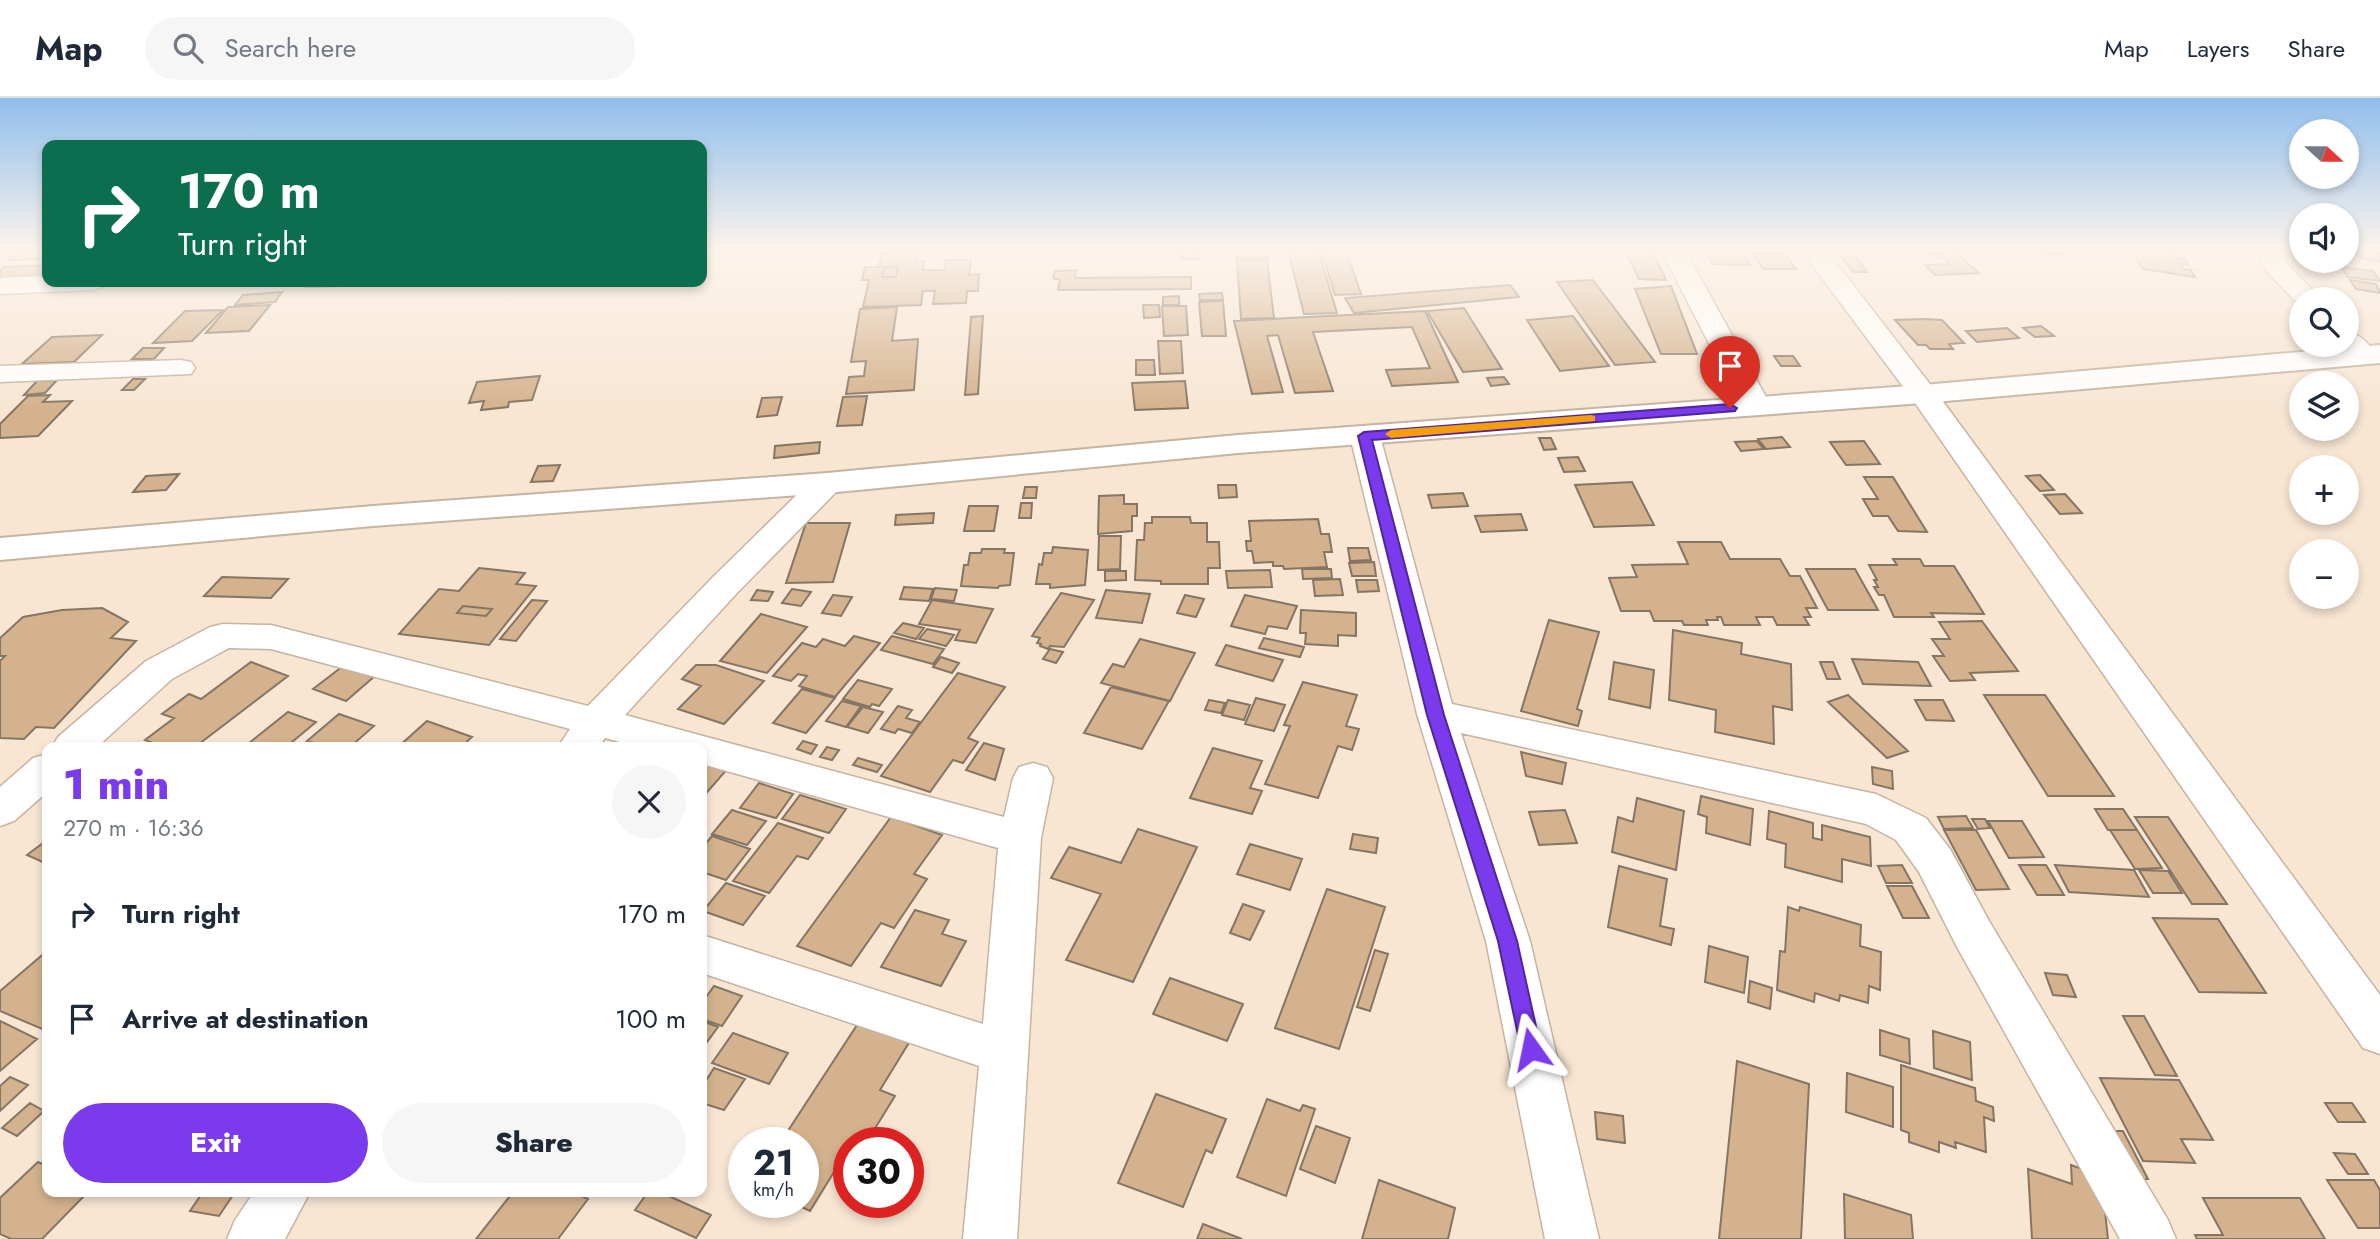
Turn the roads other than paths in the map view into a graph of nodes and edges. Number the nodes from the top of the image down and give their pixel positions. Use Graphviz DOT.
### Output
graph roads {
  1 [pos="1701,303"];
  2 [pos="1853,303"];
  3 [pos="2363,349"];
  4 [pos="181,369"];
  5 [pos="0,374"];
  6 [pos="1923,394"];
  7 [pos="1756,406"];
  8 [pos="1364,436"];
  9 [pos="827,483"];
  10 [pos="4,552"];
  11 [pos="1436,715"];
  12 [pos="587,734"];
  13 [pos="80,742"];
  14 [pos="652,742"];
  15 [pos="707,751"];
  16 [pos="42,775"];
  17 [pos="1033,778"];
  18 [pos="0,810"];
  19 [pos="1020,838"];
  20 [pos="707,956"];
  21 [pos="2380,1033"];
  22 [pos="1006,1053"];
  23 [pos="281,1197"];
  24 [pos="254,1239"];
  25 [pos="990,1239"];
  26 [pos="1572,1239"];
  27 [pos="2149,1239"];
  1 -- 7 [label="street"];
  2 -- 6 [label="street"];
  3 -- 6 [label="street"];
  4 -- 5 [label="street"];
  6 -- 7 [label="street"];
  6 -- 21 [label="street"];
  7 -- 8 [label="street"];
  8 -- 9 [label="street"];
  8 -- 11 [label="street"];
  9 -- 10 [label="street"];
  9 -- 12 [label="street"];
  11 -- 26 [label="street"];
  11 -- 27 [label="street"];
  12 -- 13 [label="street"];
  12 -- 14 [label="street"];
  15 -- 19 [label="street"];
  16 -- 18 [label="street"];
  17 -- 19 [label="street"];
  19 -- 22 [label="street"];
  20 -- 22 [label="street"];
  22 -- 25 [label="street"];
  23 -- 24 [label="street"];
}
